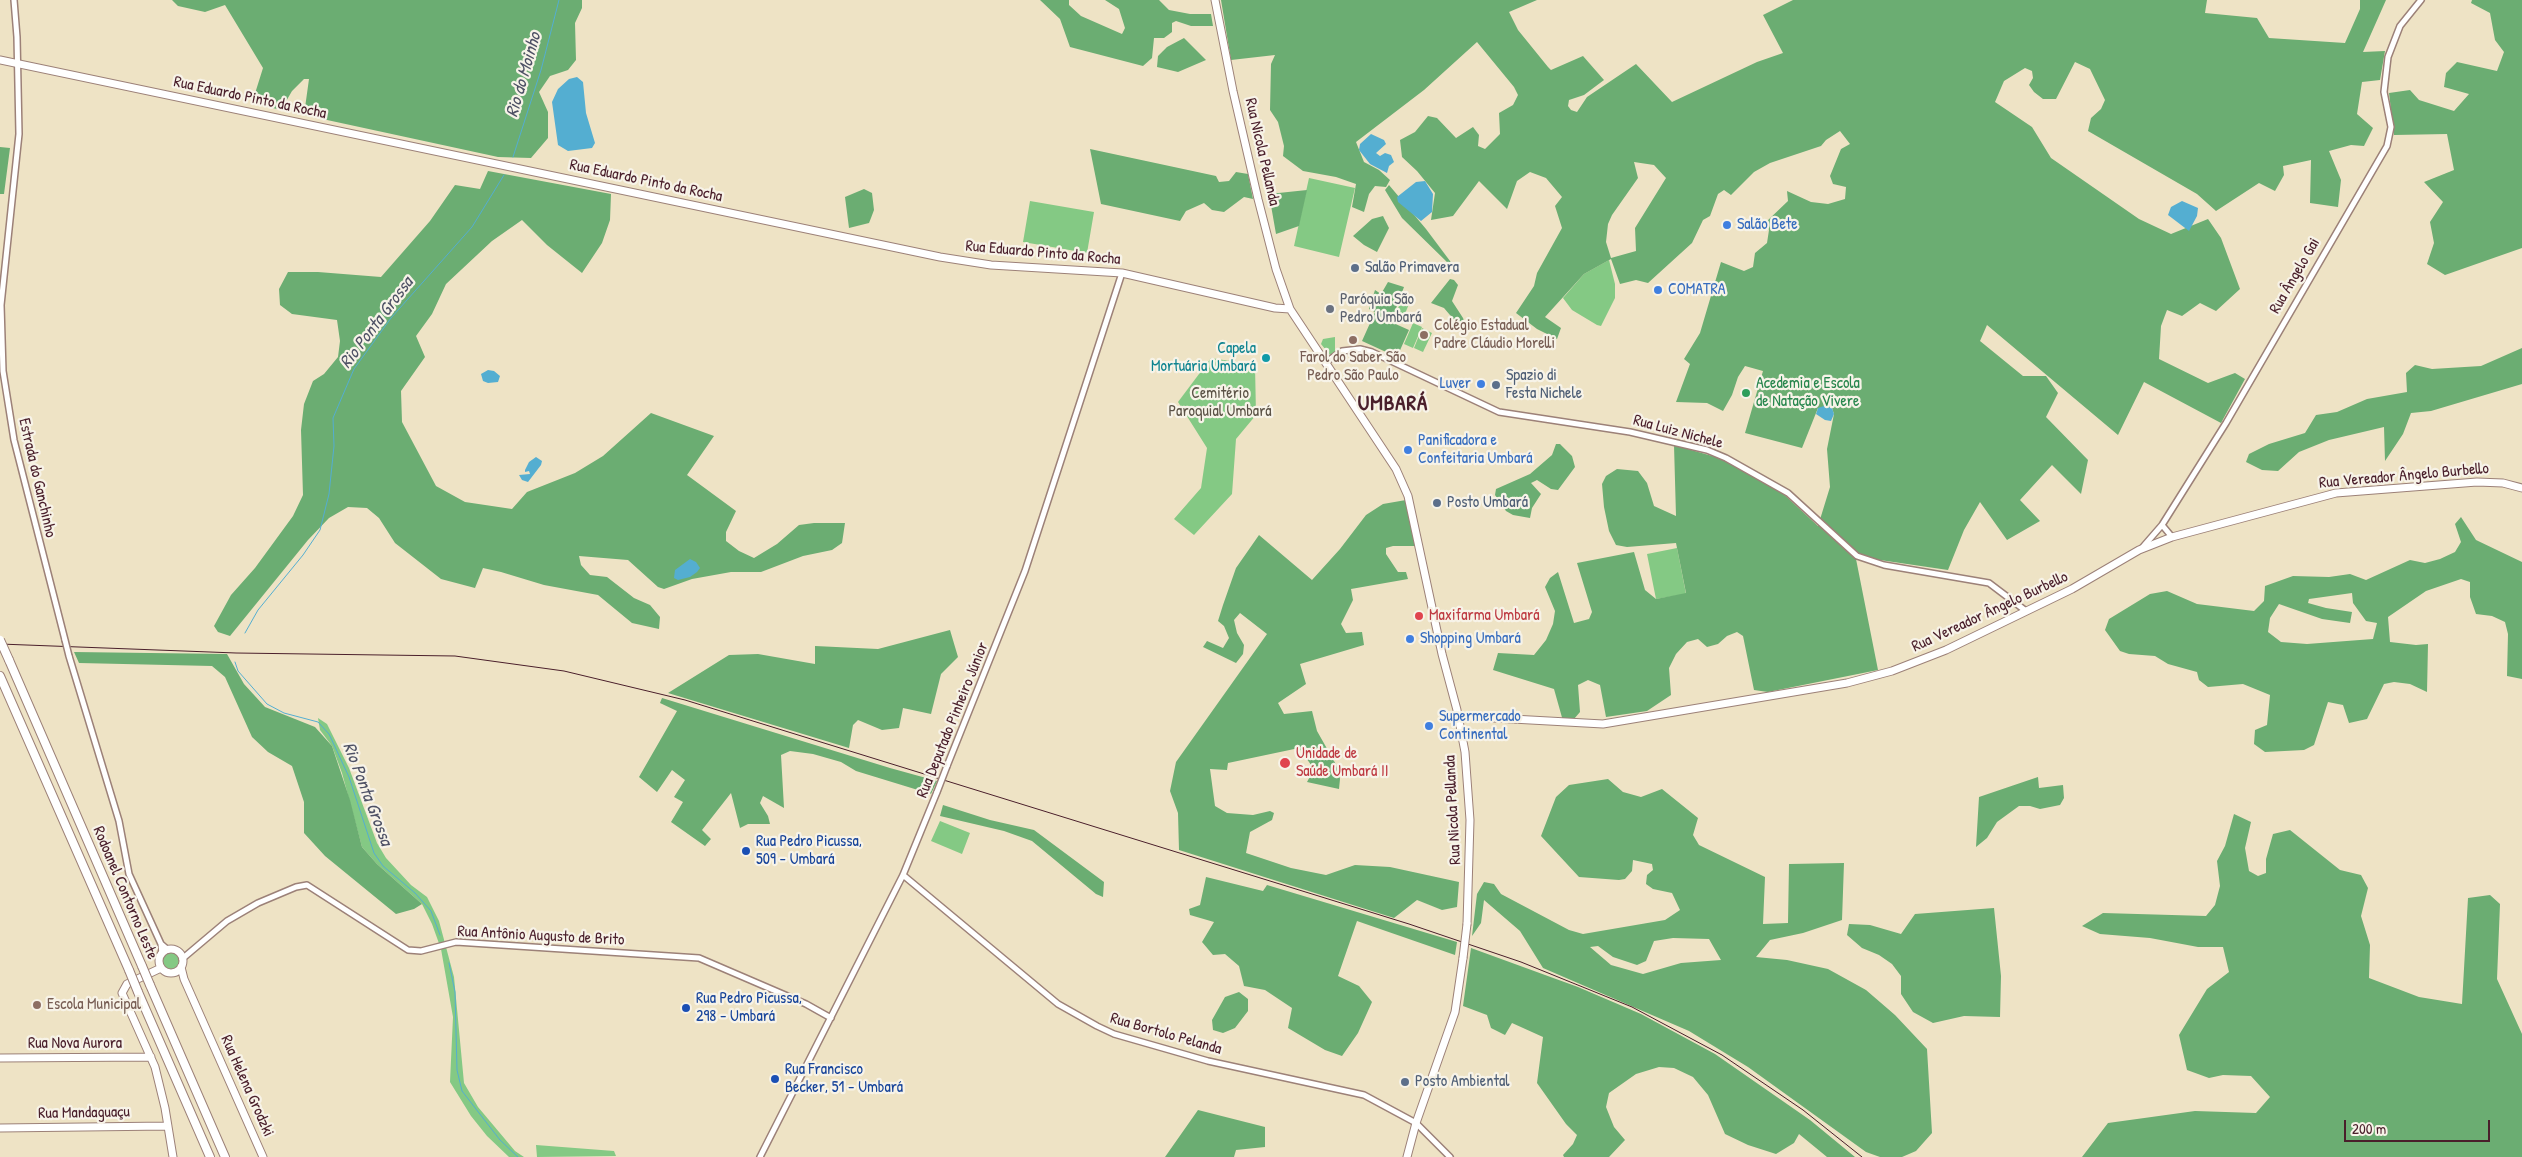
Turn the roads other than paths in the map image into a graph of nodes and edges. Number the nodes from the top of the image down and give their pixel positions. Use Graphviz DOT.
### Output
graph roads {
  1 [pos="14,0"];
  2 [pos="1215,0"];
  3 [pos="2421,0"];
  4 [pos="0,60"];
  5 [pos="18,63"];
  6 [pos="1122,273"];
  7 [pos="1290,309"];
  8 [pos="1326,362"];
  9 [pos="2522,488"];
  10 [pos="2162,525"];
  11 [pos="2172,537"];
  12 [pos="2140,550"];
  13 [pos="2026,611"];
  14 [pos="0,640"];
  15 [pos="0,676"];
  16 [pos="1458,716"];
  17 [pos="903,875"];
  18 [pos="165,952"];
  19 [pos="183,956"];
  20 [pos="181,967"];
  21 [pos="161,968"];
  22 [pos="173,973"];
  23 [pos="831,1018"];
  24 [pos="206,1026"];
  25 [pos="151,1057"];
  26 [pos="0,1058"];
  27 [pos="1416,1123"];
  28 [pos="168,1126"];
  29 [pos="0,1128"];
  30 [pos="173,1157"];
  31 [pos="210,1157"];
  32 [pos="225,1157"];
  33 [pos="264,1157"];
  34 [pos="760,1157"];
  35 [pos="1407,1157"];
  36 [pos="1450,1157"];
  1 -- 5 [label="street, Estrada do Ganchinho"];
  2 -- 7 [label="main road, Rua Nicola Pellanda"];
  3 -- 10 [label="street, Rua Ângelo Gai"];
  4 -- 5 [label="main road, Rua Eduardo Pinto da Rocha"];
  5 -- 6 [label="main road, Rua Eduardo Pinto da Rocha"];
  5 -- 18 [label="street, Estrada do Ganchinho, bridge"];
  6 -- 7 [label="main road, Rua Eduardo Pinto da Rocha"];
  6 -- 17 [label="street, Rua Deputado Pinheiro Júnior, bridge"];
  7 -- 8 [label="main road, Rua Nicola Pellanda"];
  8 -- 13 [label="street, Rua Luiz Nichele"];
  8 -- 16 [label="main road, Rua Nicola Pellanda"];
  9 -- 11 [label="main road, Rua Vereador Ângelo Burbello"];
  10 -- 11 [label="street"];
  10 -- 12 [label="street, Rua Ângelo Gai"];
  11 -- 12 [label="main road, Rua Vereador Ângelo Burbello"];
  12 -- 13 [label="main road, Rua Vereador Ângelo Burbello"];
  13 -- 16 [label="main road, Rua Vereador Ângelo Burbello"];
  14 -- 32 [label="highway, Rodoanel Contorno Leste, bridge"];
  15 -- 31 [label="highway, Rodoanel Contorno Leste, bridge"];
  16 -- 27 [label="main road, Rua Nicola Pellanda, bridge"];
  17 -- 23 [label="street, Rua Deputado Pinheiro Júnior"];
  17 -- 27 [label="street, Rua Bortolo Pelanda"];
  18 -- 19 [label="main road"];
  18 -- 21 [label="main road"];
  19 -- 20 [label="main road"];
  19 -- 23 [label="street, Rua Antônio Augusto de Brito"];
  20 -- 22 [label="main road"];
  20 -- 24 [label="main road, Rua Helena Grodzki"];
  21 -- 22 [label="main road"];
  21 -- 25 [label="main road"];
  22 -- 24 [label="main road, Rua Helena Grodzki"];
  23 -- 34 [label="street, Rua Deputado Pinheiro Júnior"];
  24 -- 33 [label="main road, Rua Helena Grodzki"];
  25 -- 26 [label="main road, Rua Nova Aurora"];
  25 -- 28 [label="main road"];
  27 -- 35 [label="main road, Rua Nicola Pellanda"];
  27 -- 36 [label="street, Rua Bortolo Pelanda"];
  28 -- 29 [label="main road, Rua Mandaguaçu"];
  28 -- 30 [label="main road"];
}
